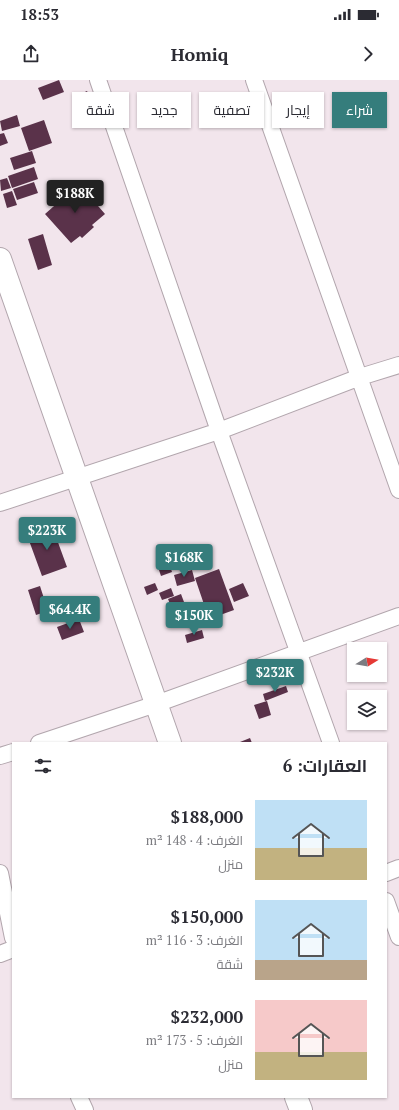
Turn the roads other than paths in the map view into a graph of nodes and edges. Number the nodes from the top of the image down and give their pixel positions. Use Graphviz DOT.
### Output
graph roads {
  1 [pos="98,80"];
  2 [pos="254,80"];
  3 [pos="0,259"];
  4 [pos="399,365"];
  5 [pos="360,377"];
  6 [pos="219,431"];
  7 [pos="78,477"];
  8 [pos="399,490"];
  9 [pos="0,503"];
  10 [pos="399,616"];
  11 [pos="300,652"];
  12 [pos="156,704"];
  13 [pos="42,742"];
  14 [pos="170,742"];
  15 [pos="331,742"];
  16 [pos="12,752"];
  17 [pos="0,756"];
  18 [pos="399,868"];
  19 [pos="387,873"];
  20 [pos="0,874"];
  21 [pos="387,904"];
  22 [pos="12,933"];
  23 [pos="399,937"];
  24 [pos="12,949"];
  25 [pos="0,954"];
  26 [pos="79,1098"];
  27 [pos="296,1098"];
  28 [pos="85,1110"];
  29 [pos="301,1110"];
  1 -- 6 [label="street"];
  2 -- 5 [label="street"];
  3 -- 7 [label="highway"];
  4 -- 5 [label="street"];
  5 -- 6 [label="street"];
  5 -- 8 [label="street"];
  6 -- 7 [label="street"];
  6 -- 11 [label="street"];
  7 -- 9 [label="street"];
  7 -- 12 [label="highway"];
  10 -- 11 [label="street"];
  11 -- 12 [label="street"];
  11 -- 15 [label="street"];
  12 -- 13 [label="street"];
  12 -- 14 [label="highway"];
  16 -- 17 [label="street"];
  18 -- 19 [label="street"];
  20 -- 22 [label="street"];
  21 -- 23 [label="street"];
  24 -- 25 [label="street"];
  26 -- 28 [label="street"];
  27 -- 29 [label="highway"];
}
